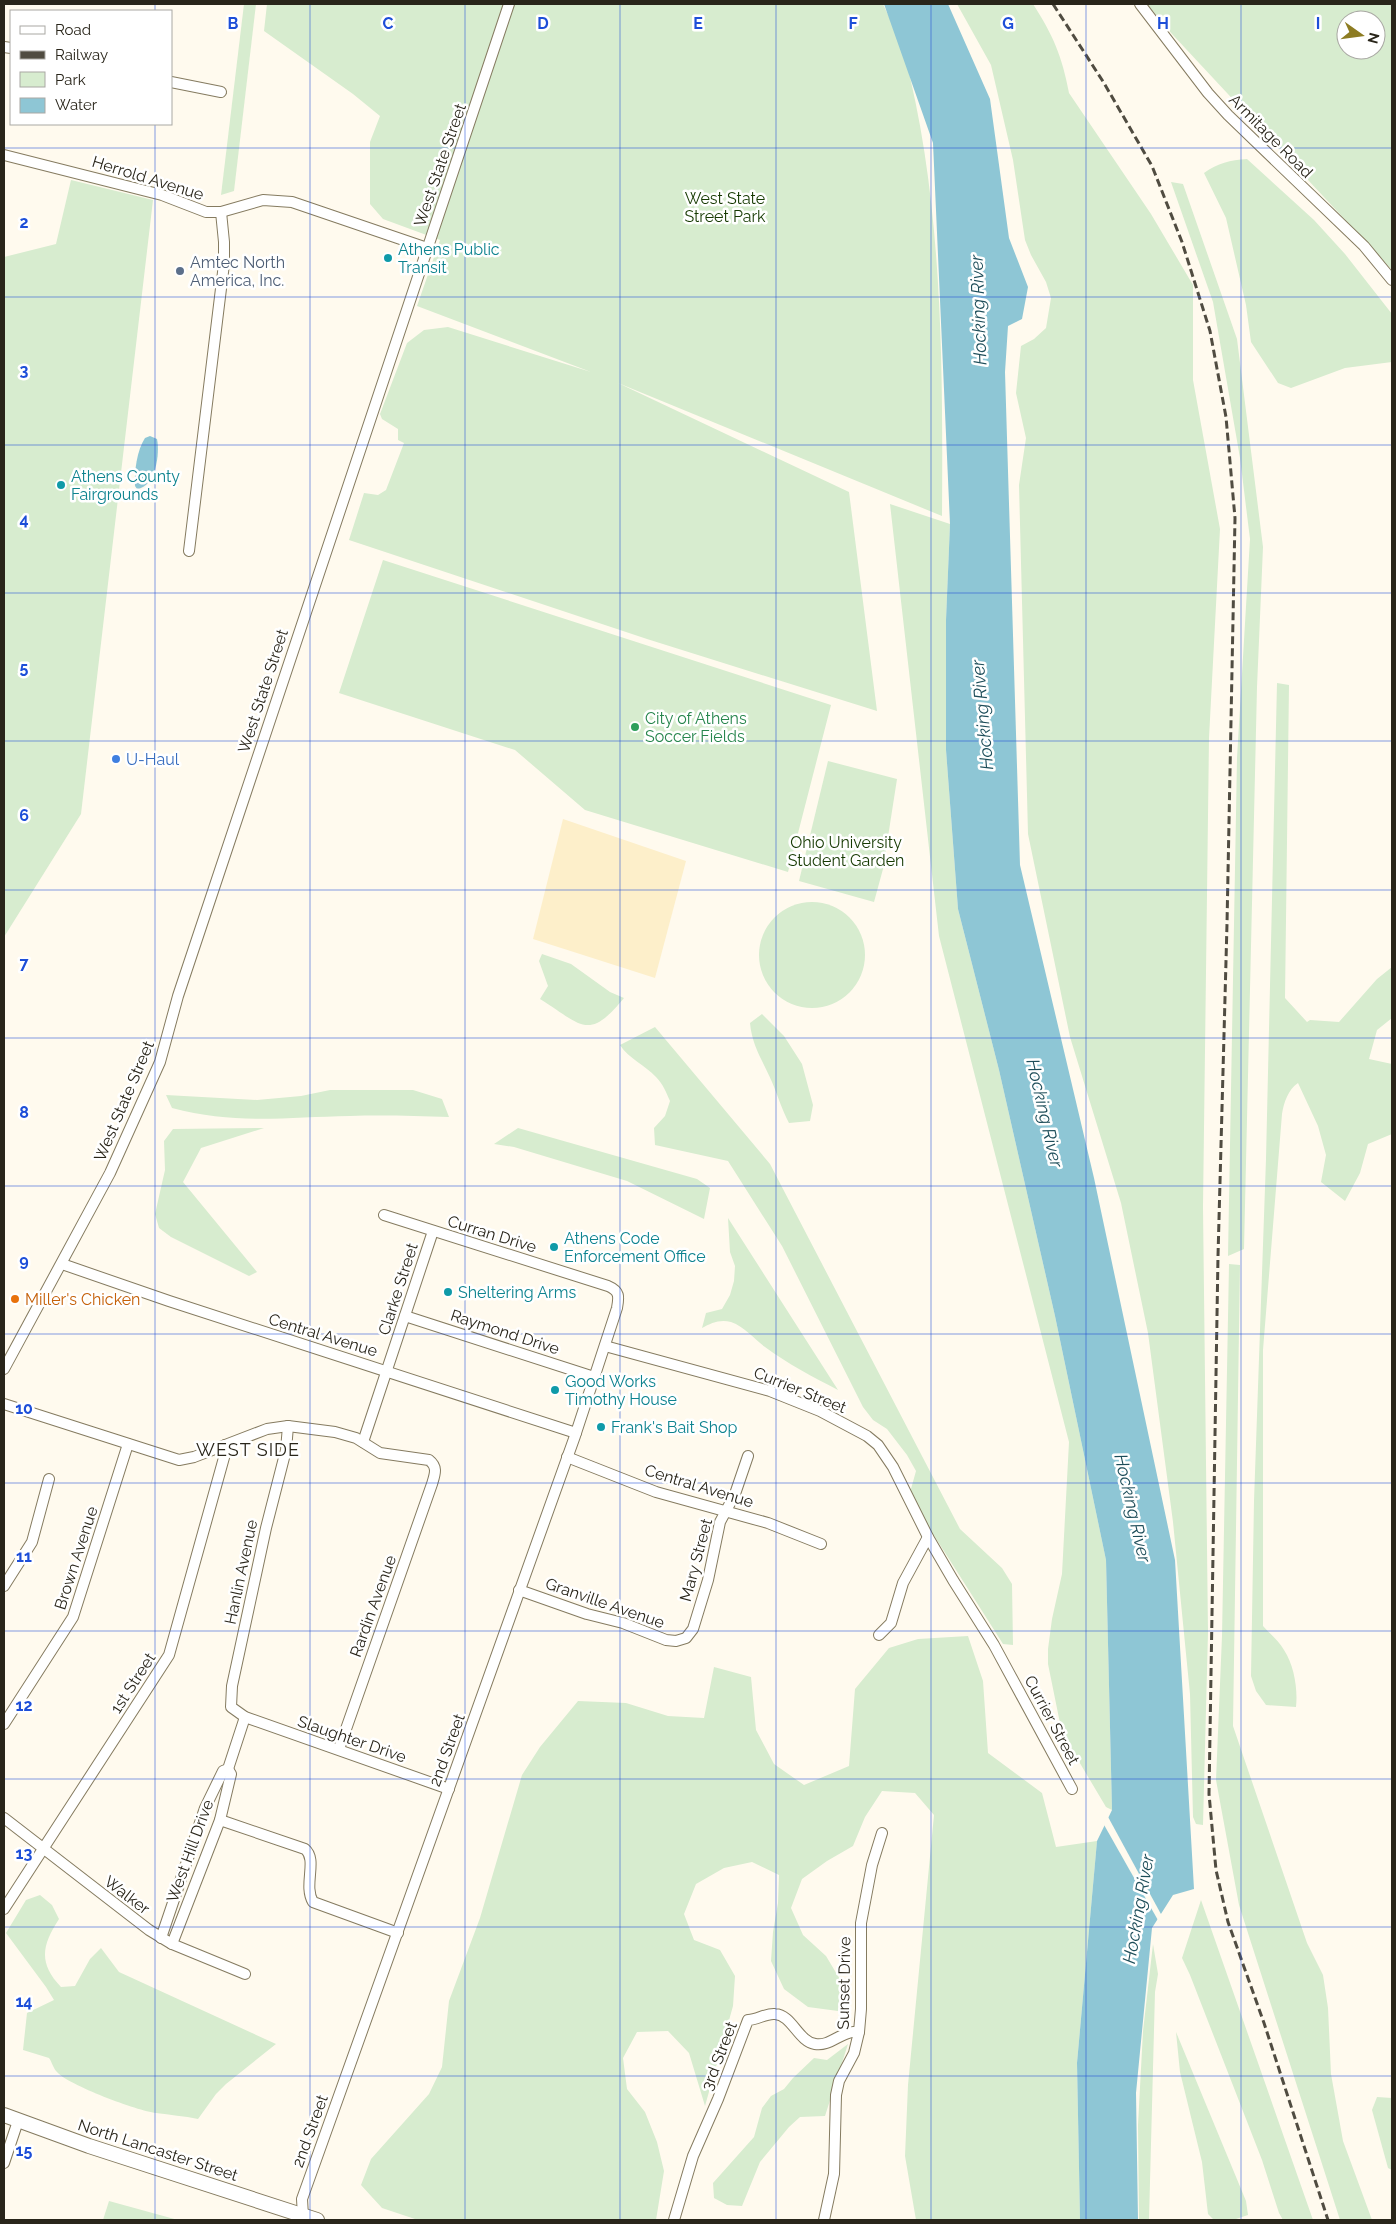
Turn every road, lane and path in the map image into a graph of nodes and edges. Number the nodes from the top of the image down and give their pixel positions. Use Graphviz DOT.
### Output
graph roads {
  1 [pos="509,4"];
  2 [pos="1140,4"];
  3 [pos="172,82"];
  4 [pos="221,92"];
  5 [pos="4,155"];
  6 [pos="221,212"];
  7 [pos="427,248"];
  8 [pos="1392,280"];
  9 [pos="189,551"];
  10 [pos="384,1215"];
  11 [pos="433,1231"];
  12 [pos="62,1264"];
  13 [pos="618,1292"];
  14 [pos="405,1316"];
  15 [pos="605,1346"];
  16 [pos="4,1369"];
  17 [pos="386,1371"];
  18 [pos="594,1377"];
  19 [pos="4,1404"];
  20 [pos="288,1426"];
  21 [pos="576,1432"];
  22 [pos="363,1442"];
  23 [pos="128,1444"];
  24 [pos="225,1444"];
  25 [pos="748,1456"];
  26 [pos="568,1457"];
  27 [pos="50,1479"];
  28 [pos="725,1511"];
  29 [pos="928,1537"];
  30 [pos="821,1544"];
  31 [pos="4,1586"];
  32 [pos="519,1590"];
  33 [pos="879,1635"];
  34 [pos="682,1640"];
  35 [pos="245,1717"];
  36 [pos="4,1724"];
  37 [pos="339,1749"];
  38 [pos="228,1769"];
  39 [pos="449,1789"];
  40 [pos="1072,1790"];
  41 [pos="4,1818"];
  42 [pos="220,1820"];
  43 [pos="882,1833"];
  44 [pos="44,1850"];
  45 [pos="4,1909"];
  46 [pos="398,1933"];
  47 [pos="161,1938"];
  48 [pos="172,1944"];
  49 [pos="245,1974"];
  50 [pos="859,2032"];
  51 [pos="4,2115"];
  52 [pos="18,2121"];
  53 [pos="4,2163"];
  54 [pos="302,2216"];
  55 [pos="317,2220"];
  56 [pos="674,2220"];
  57 [pos="824,2220"];
  1 -- 7 [label="street, West State Street"];
  2 -- 8 [label="street, Armitage Road"];
  3 -- 4 [label="street"];
  5 -- 6 [label="street, Herrold Avenue"];
  6 -- 7 [label="street, Herrold Avenue"];
  6 -- 9 [label="street"];
  7 -- 12 [label="street, West State Street"];
  10 -- 11 [label="street, Curran Drive"];
  11 -- 13 [label="street, Curran Drive"];
  11 -- 14 [label="street, Clarke Street"];
  12 -- 16 [label="street, West State Street"];
  12 -- 17 [label="street, Central Avenue"];
  13 -- 15 [label="street, 2nd Street"];
  14 -- 17 [label="street, Clarke Street"];
  14 -- 18 [label="street, Raymond Drive"];
  15 -- 18 [label="street, 2nd Street"];
  15 -- 29 [label="street, Currier Street"];
  17 -- 21 [label="street, Central Avenue"];
  17 -- 22 [label="street, Clarke Street"];
  18 -- 21 [label="street, 2nd Street"];
  19 -- 23 [label="street"];
  20 -- 22 [label="street"];
  20 -- 24 [label="street"];
  20 -- 35 [label="street, Hanlin Avenue"];
  21 -- 26 [label="street, 2nd Street"];
  22 -- 37 [label="street, Rardin Avenue"];
  23 -- 24 [label="street"];
  23 -- 36 [label="street, Brown Avenue"];
  24 -- 44 [label="street, 1st Street"];
  25 -- 28 [label="street, Mary Street"];
  26 -- 28 [label="street, Central Avenue"];
  26 -- 32 [label="street, 2nd Street"];
  27 -- 31 [label="street"];
  28 -- 30 [label="street, Central Avenue"];
  28 -- 34 [label="street, Mary Street"];
  29 -- 33 [label="street"];
  29 -- 40 [label="street, Currier Street"];
  32 -- 34 [label="street, Granville Avenue"];
  32 -- 39 [label="street, 2nd Street"];
  35 -- 37 [label="street, Slaughter Drive"];
  35 -- 38 [label="street, West Hill Drive"];
  37 -- 39 [label="street, Slaughter Drive"];
  38 -- 42 [label="street, West Hill Drive"];
  38 -- 47 [label="street, West Hill Drive"];
  39 -- 46 [label="street, 2nd Street"];
  41 -- 44 [label="street, Walker"];
  42 -- 46 [label="street"];
  42 -- 48 [label="street, West Hill Drive"];
  43 -- 50 [label="street, Sunset Drive"];
  44 -- 45 [label="street, 1st Street"];
  44 -- 47 [label="street, Walker"];
  46 -- 54 [label="street, 2nd Street"];
  47 -- 48 [label="street, Walker"];
  48 -- 49 [label="street, Walker"];
  50 -- 56 [label="street, 3rd Street"];
  50 -- 57 [label="street, Sunset Drive"];
  51 -- 52 [label="main road, North Lancaster Street"];
  52 -- 53 [label="street"];
  52 -- 54 [label="main road, North Lancaster Street"];
  54 -- 55 [label="main road, North Lancaster Street"];
}
